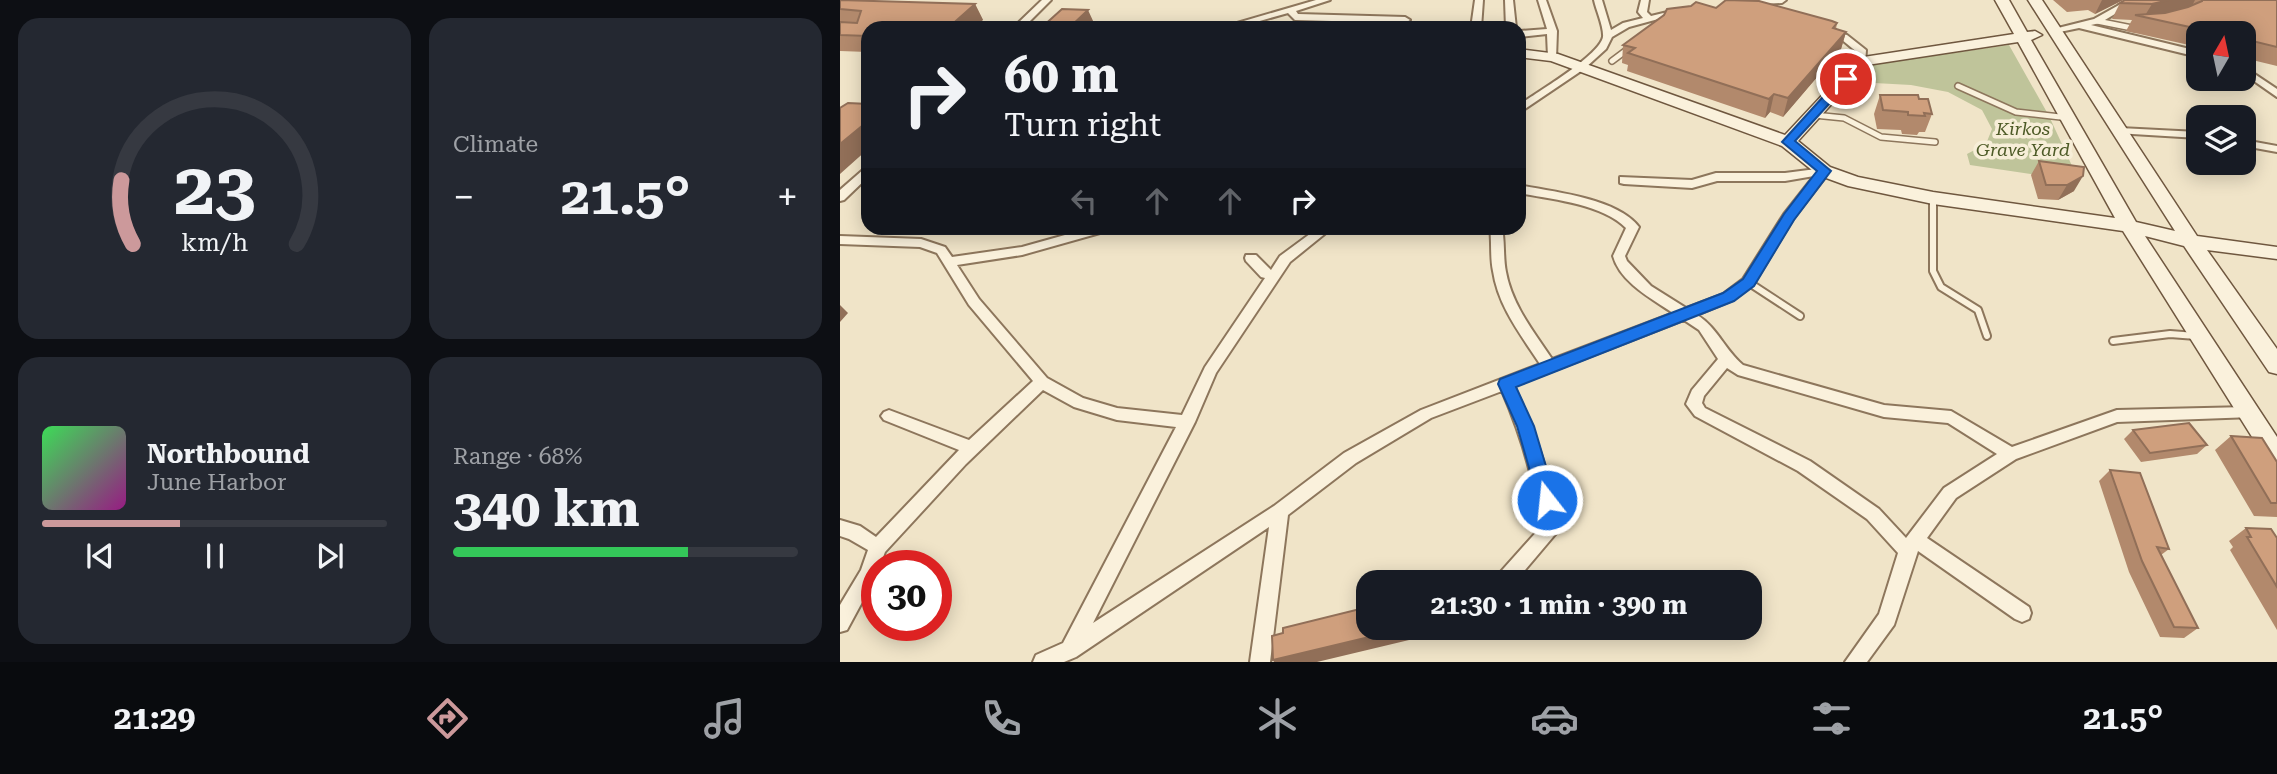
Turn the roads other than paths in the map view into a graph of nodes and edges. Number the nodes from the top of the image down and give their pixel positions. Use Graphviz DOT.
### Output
graph roads {
  1 [pos="1047,0"];
  2 [pos="1479,0"];
  3 [pos="1509,0"];
  4 [pos="1542,0"];
  5 [pos="1598,0"];
  6 [pos="1645,0"];
  7 [pos="1782,0"];
  8 [pos="2002,0"];
  9 [pos="2035,0"];
  10 [pos="2134,0"];
  11 [pos="1318,1"];
  12 [pos="1757,4"];
  13 [pos="1291,10"];
  14 [pos="1696,10"];
  15 [pos="1742,10"];
  16 [pos="1766,14"];
  17 [pos="1649,19"];
  18 [pos="1405,20"];
  19 [pos="1025,21"];
  20 [pos="1251,21"];
  21 [pos="1477,21"];
  22 [pos="1510,21"];
  23 [pos="2097,21"];
  24 [pos="2079,24"];
  25 [pos="1813,27"];
  26 [pos="1658,28"];
  27 [pos="2139,29"];
  28 [pos="2055,30"];
  29 [pos="1552,31"];
  30 [pos="1526,33"];
  31 [pos="1608,36"];
  32 [pos="2025,38"];
  33 [pos="1636,44"];
  34 [pos="2186,51"];
  35 [pos="1526,54"];
  36 [pos="1553,57"];
  37 [pos="1612,61"];
  38 [pos="1862,61"];
  39 [pos="1581,67"];
  40 [pos="2256,79"];
  41 [pos="1958,86"];
  42 [pos="2277,94"];
  43 [pos="1526,105"];
  44 [pos="1813,114"];
  45 [pos="2070,118"];
  46 [pos="2120,131"];
  47 [pos="2186,134"];
  48 [pos="1788,142"];
  49 [pos="1935,142"];
  50 [pos="2256,145"];
  51 [pos="2277,149"];
  52 [pos="1824,171"];
  53 [pos="861,178"];
  54 [pos="1624,180"];
  55 [pos="1526,190"];
  56 [pos="840,197"];
  57 [pos="1933,198"];
  58 [pos="2129,226"];
  59 [pos="1078,235"];
  60 [pos="1316,235"];
  61 [pos="1497,235"];
  62 [pos="840,240"];
  63 [pos="2191,241"];
  64 [pos="2277,253"];
  65 [pos="1251,258"];
  66 [pos="949,262"];
  67 [pos="1274,275"];
  68 [pos="1748,282"];
  69 [pos="1684,313"];
  70 [pos="1800,316"];
  71 [pos="1986,336"];
  72 [pos="2202,337"];
  73 [pos="2113,341"];
  74 [pos="1726,359"];
  75 [pos="2277,366"];
  76 [pos="1549,367"];
  77 [pos="1042,382"];
  78 [pos="1506,384"];
  79 [pos="2248,413"];
  80 [pos="889,416"];
  81 [pos="1187,422"];
  82 [pos="972,447"];
  83 [pos="2010,454"];
  84 [pos="2277,457"];
  85 [pos="1280,511"];
  86 [pos="840,528"];
  87 [pos="1911,545"];
  88 [pos="878,547"];
  89 [pos="1514,570"];
  90 [pos="2022,613"];
  91 [pos="840,623"];
  92 [pos="1066,656"];
  93 [pos="1043,662"];
  94 [pos="1260,662"];
  95 [pos="1856,662"];
  1 -- 19 [label="street"];
  2 -- 21 [label="street"];
  3 -- 22 [label="street"];
  4 -- 29 [label="street"];
  5 -- 31 [label="street"];
  6 -- 17 [label="street"];
  7 -- 12 [label="street"];
  8 -- 32 [label="main road"];
  9 -- 28 [label="main road"];
  10 -- 23 [label="street"];
  11 -- 13 [label="street"];
  12 -- 15 [label="street"];
  12 -- 16 [label="street"];
  13 -- 18 [label="street"];
  13 -- 20 [label="street"];
  14 -- 17 [label="street"];
  17 -- 26 [label="lane"];
  17 -- 31 [label="street"];
  23 -- 24 [label="street"];
  23 -- 27 [label="lane"];
  24 -- 28 [label="street"];
  24 -- 34 [label="street"];
  25 -- 38 [label="street"];
  28 -- 32 [label="main road"];
  28 -- 46 [label="main road"];
  29 -- 30 [label="street"];
  29 -- 36 [label="street"];
  31 -- 39 [label="street"];
  32 -- 38 [label="main road"];
  32 -- 45 [label="main road"];
  33 -- 37 [label="lane"];
  35 -- 36 [label="main road"];
  36 -- 39 [label="main road"];
  38 -- 44 [label="main road"];
  39 -- 43 [label="street"];
  39 -- 48 [label="main road"];
  40 -- 42 [label="street"];
  41 -- 45 [label="lane"];
  44 -- 48 [label="main road"];
  44 -- 49 [label="lane"];
  45 -- 58 [label="main road"];
  46 -- 47 [label="street"];
  46 -- 63 [label="main road"];
  48 -- 52 [label="main road"];
  50 -- 51 [label="street"];
  52 -- 54 [label="street"];
  52 -- 57 [label="main road"];
  52 -- 68 [label="street"];
  53 -- 56 [label="street"];
  55 -- 69 [label="street"];
  57 -- 58 [label="main road"];
  57 -- 71 [label="lane"];
  58 -- 63 [label="main road"];
  58 -- 72 [label="main road"];
  59 -- 66 [label="street"];
  60 -- 67 [label="street"];
  61 -- 76 [label="street"];
  62 -- 66 [label="street"];
  63 -- 64 [label="main road"];
  63 -- 75 [label="main road"];
  65 -- 67 [label="street"];
  66 -- 77 [label="street"];
  67 -- 81 [label="street"];
  68 -- 69 [label="street"];
  68 -- 70 [label="lane"];
  69 -- 74 [label="street"];
  69 -- 76 [label="street"];
  72 -- 73 [label="lane"];
  72 -- 79 [label="main road"];
  74 -- 83 [label="street"];
  74 -- 87 [label="street"];
  76 -- 78 [label="street"];
  77 -- 81 [label="street"];
  77 -- 82 [label="street"];
  78 -- 85 [label="street"];
  78 -- 89 [label="street"];
  79 -- 83 [label="street"];
  79 -- 84 [label="main road"];
  80 -- 82 [label="street"];
  81 -- 92 [label="street"];
  82 -- 88 [label="street"];
  83 -- 87 [label="street"];
  85 -- 92 [label="street"];
  85 -- 94 [label="street"];
  86 -- 88 [label="street"];
  87 -- 90 [label="street"];
  87 -- 95 [label="street"];
  88 -- 91 [label="street"];
  92 -- 93 [label="street"];
}
